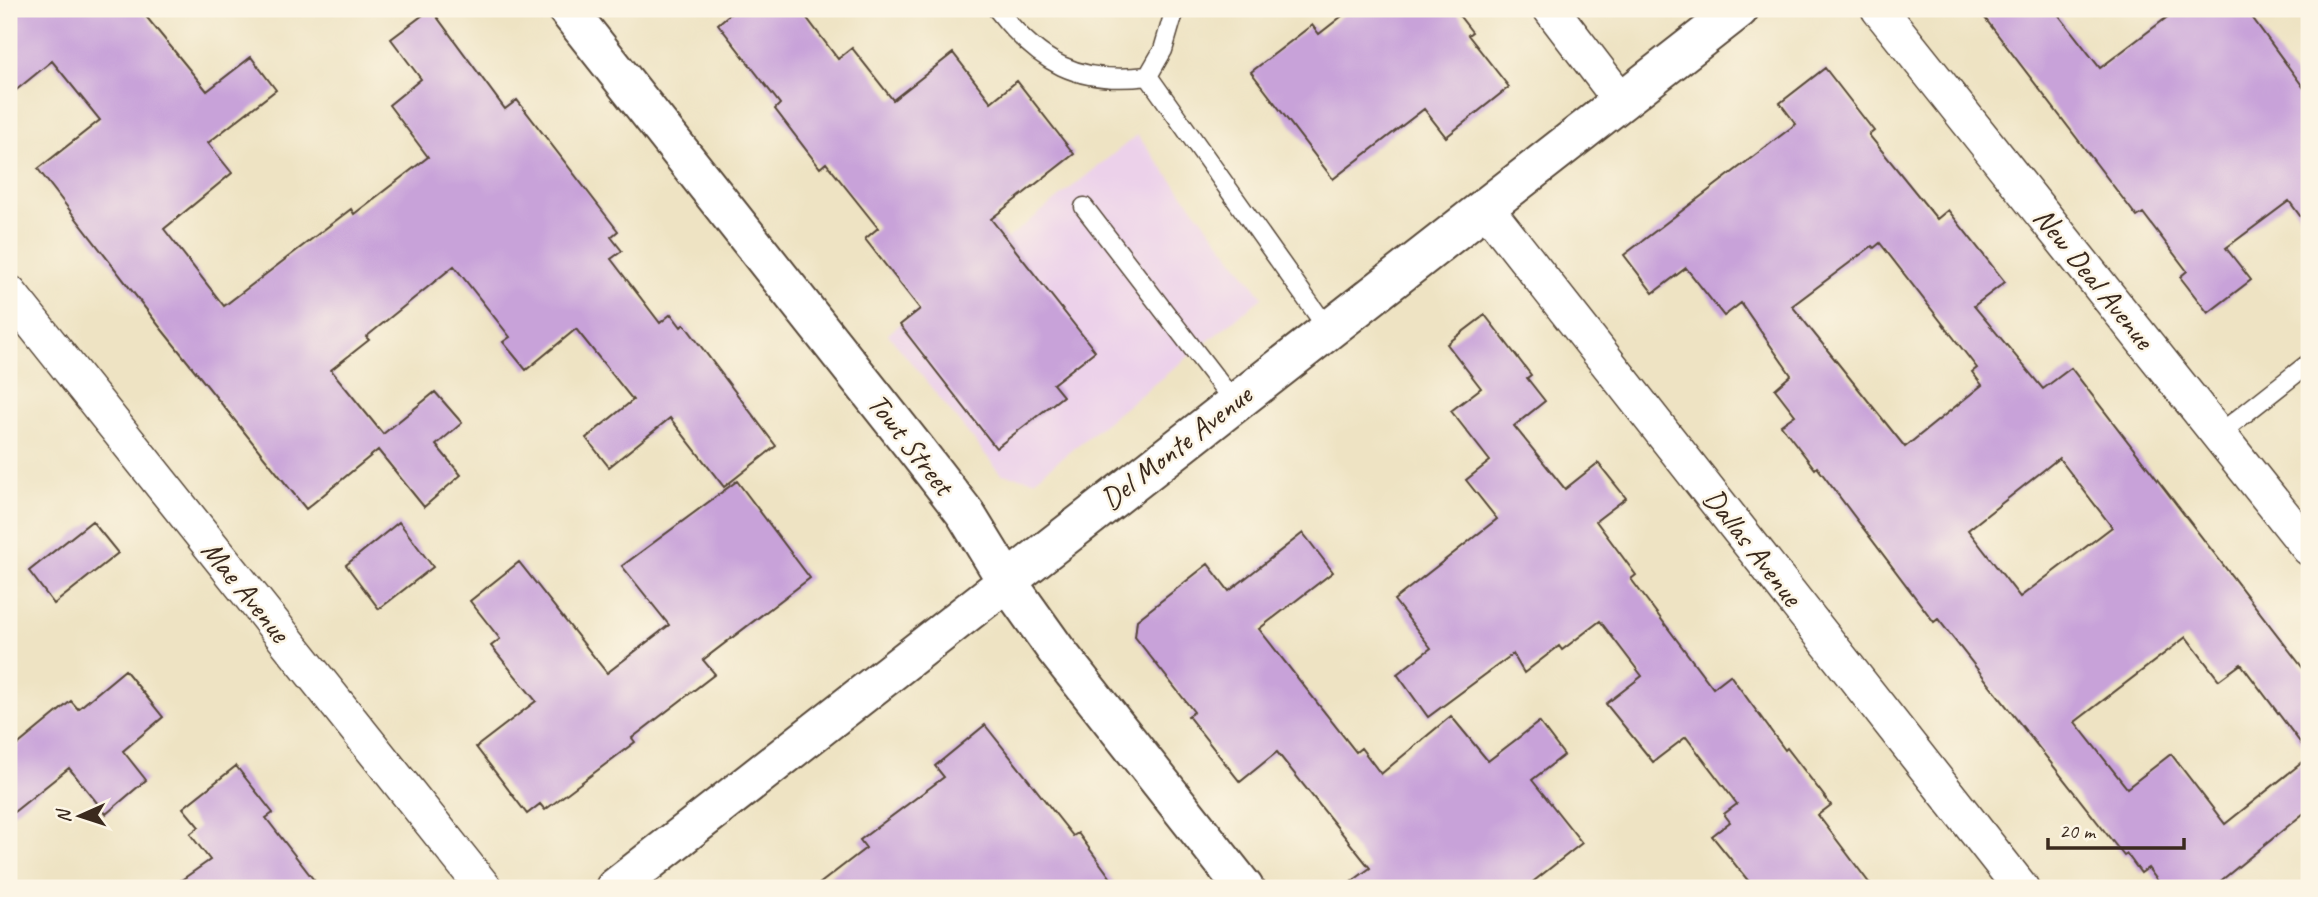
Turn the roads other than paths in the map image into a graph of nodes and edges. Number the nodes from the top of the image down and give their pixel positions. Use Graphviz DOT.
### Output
graph roads {
  1 [pos="566,9"];
  2 [pos="997,9"];
  3 [pos="1175,9"];
  4 [pos="1551,9"];
  5 [pos="1739,9"];
  6 [pos="1879,9"];
  7 [pos="1148,76"];
  8 [pos="1622,102"];
  9 [pos="1084,207"];
  10 [pos="1485,207"];
  11 [pos="9,293"];
  12 [pos="1327,328"];
  13 [pos="2309,363"];
  14 [pos="1234,402"];
  15 [pos="2219,434"];
  16 [pos="2309,548"];
  17 [pos="1006,580"];
  18 [pos="484,888"];
  19 [pos="615,888"];
  20 [pos="1244,888"];
  21 [pos="2021,888"];
  1 -- 17 [label="street, Towt Street"];
  2 -- 7 [label="lane"];
  3 -- 7 [label="lane"];
  4 -- 8 [label="street"];
  5 -- 8 [label="street, Del Monte Avenue"];
  6 -- 15 [label="street, New Deal Avenue"];
  7 -- 12 [label="lane"];
  8 -- 10 [label="street, Del Monte Avenue"];
  9 -- 14 [label="lane"];
  10 -- 12 [label="street, Del Monte Avenue"];
  10 -- 21 [label="street, Dallas Avenue"];
  11 -- 18 [label="street, Mae Avenue"];
  12 -- 14 [label="street, Del Monte Avenue"];
  13 -- 15 [label="lane"];
  14 -- 17 [label="street, Del Monte Avenue"];
  15 -- 16 [label="street, New Deal Avenue"];
  17 -- 19 [label="street, Del Monte Avenue"];
  17 -- 20 [label="street, Towt Street"];
}
